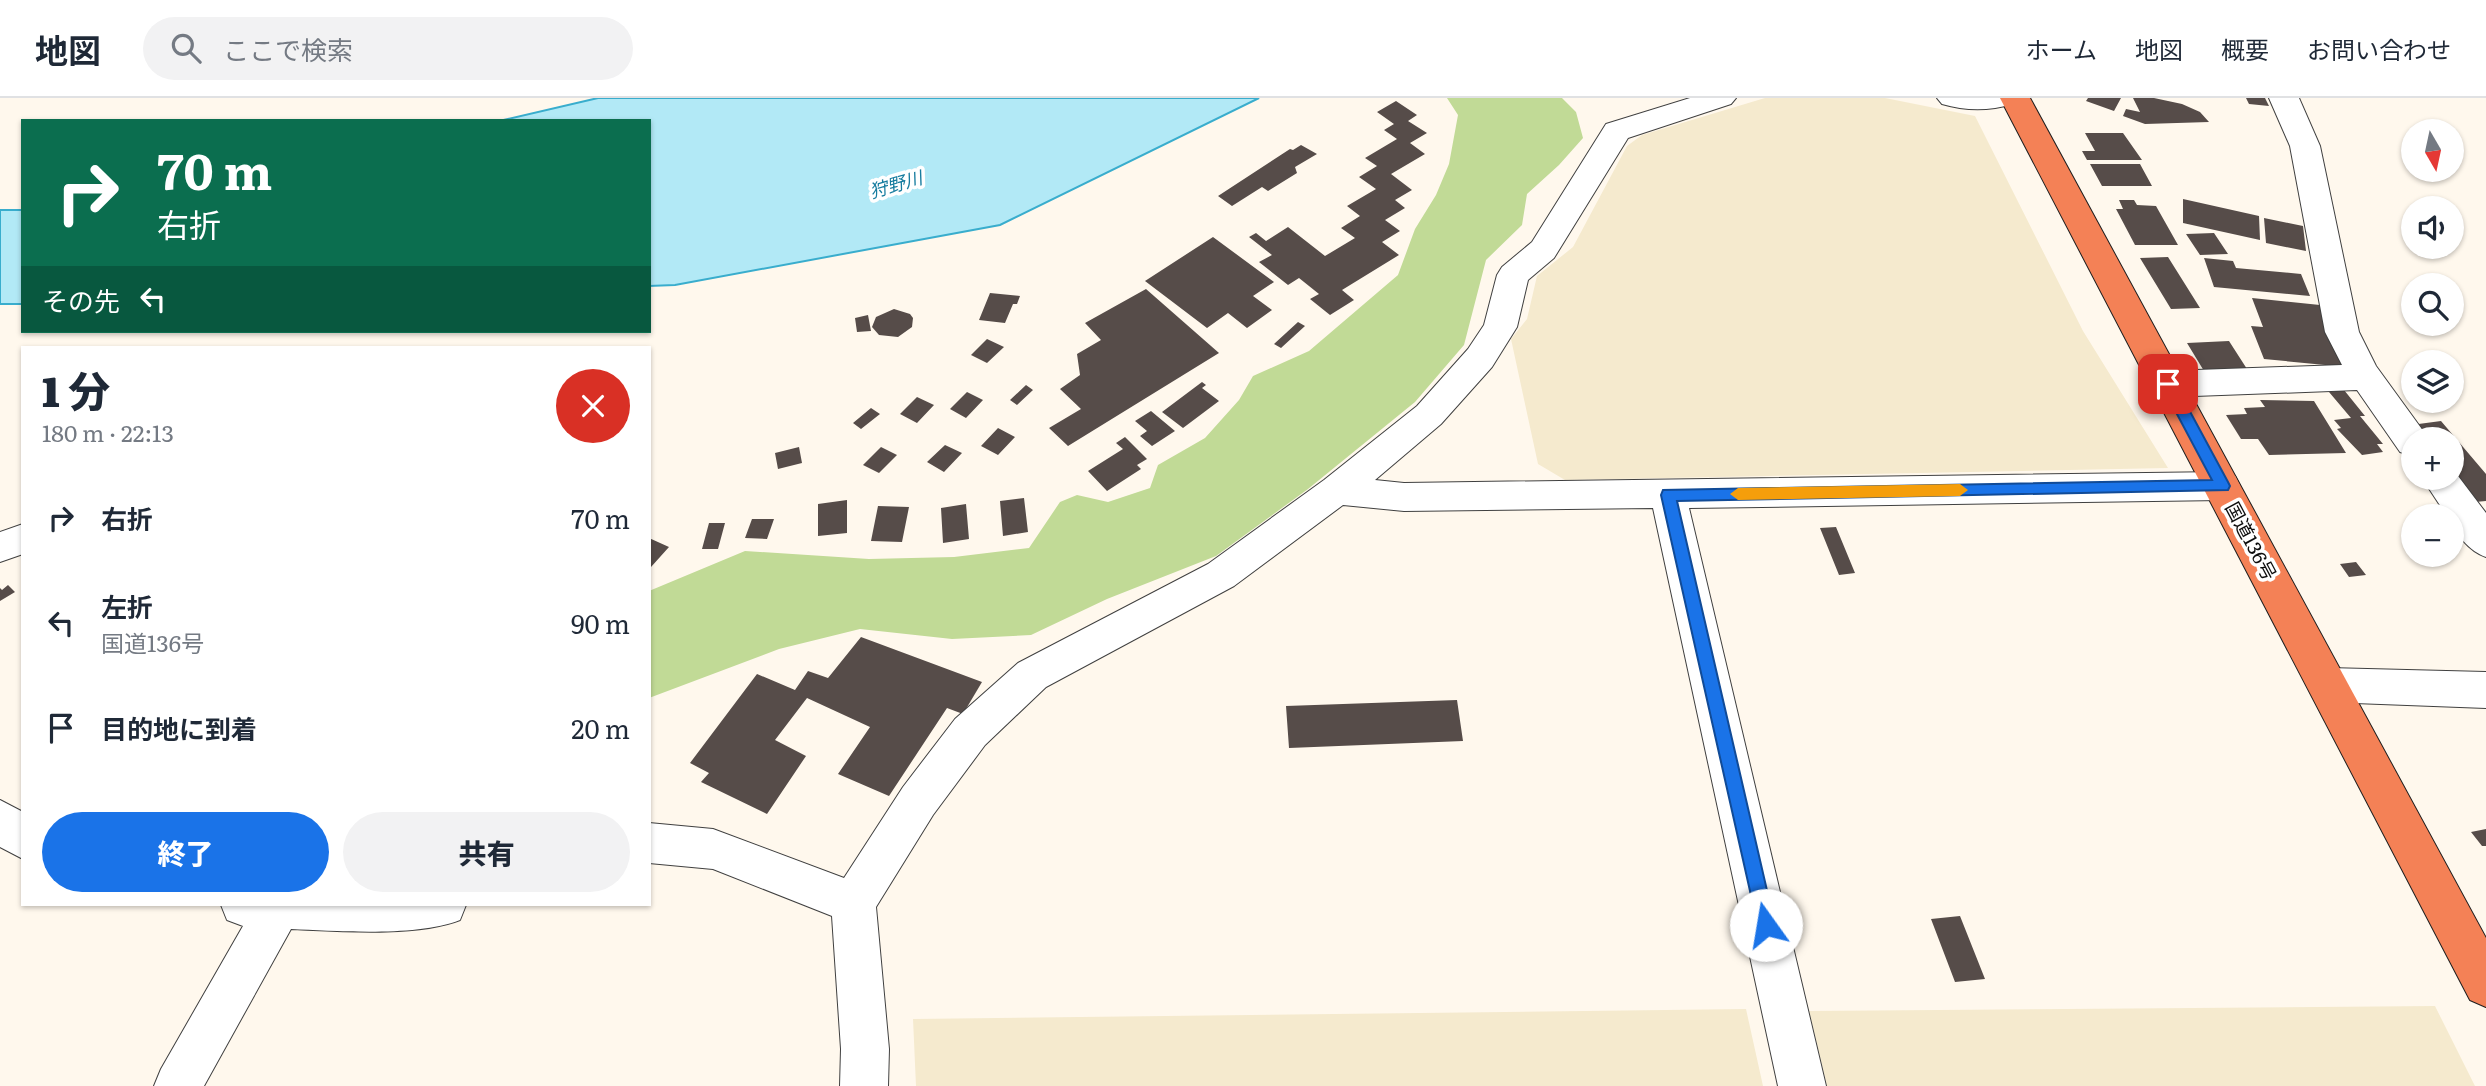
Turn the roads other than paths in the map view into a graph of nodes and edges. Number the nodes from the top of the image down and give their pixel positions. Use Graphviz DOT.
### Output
graph roads {
  1 [pos="1721,98"];
  2 [pos="1952,98"];
  3 [pos="2003,98"];
  4 [pos="2015,98"];
  5 [pos="2284,98"];
  6 [pos="2365,377"];
  7 [pos="2168,384"];
  8 [pos="2402,427"];
  9 [pos="2222,486"];
  10 [pos="1337,490"];
  11 [pos="2449,490"];
  12 [pos="1668,495"];
  13 [pos="21,540"];
  14 [pos="2486,542"];
  15 [pos="0,547"];
  16 [pos="2328,685"];
  17 [pos="2486,690"];
  18 [pos="0,820"];
  19 [pos="21,837"];
  20 [pos="651,843"];
  21 [pos="853,903"];
  22 [pos="261,906"];
  23 [pos="434,906"];
  24 [pos="2486,984"];
  25 [pos="178,1086"];
  26 [pos="864,1086"];
  27 [pos="1802,1086"];
  1 -- 10 [label="street"];
  2 -- 3 [label="street"];
  4 -- 7 [label="highway, 国道136号"];
  5 -- 6 [label="street"];
  6 -- 7 [label="street"];
  6 -- 8 [label="street"];
  7 -- 9 [label="highway, 国道136号"];
  9 -- 12 [label="street"];
  9 -- 16 [label="highway, 国道136号"];
  10 -- 12 [label="street"];
  10 -- 21 [label="street"];
  11 -- 14 [label="street"];
  12 -- 27 [label="street"];
  13 -- 15 [label="street"];
  16 -- 17 [label="street"];
  16 -- 24 [label="highway, 国道136号"];
  18 -- 19 [label="street"];
  20 -- 21 [label="street"];
  21 -- 26 [label="street"];
  22 -- 23 [label="street"];
  22 -- 25 [label="street"];
}
